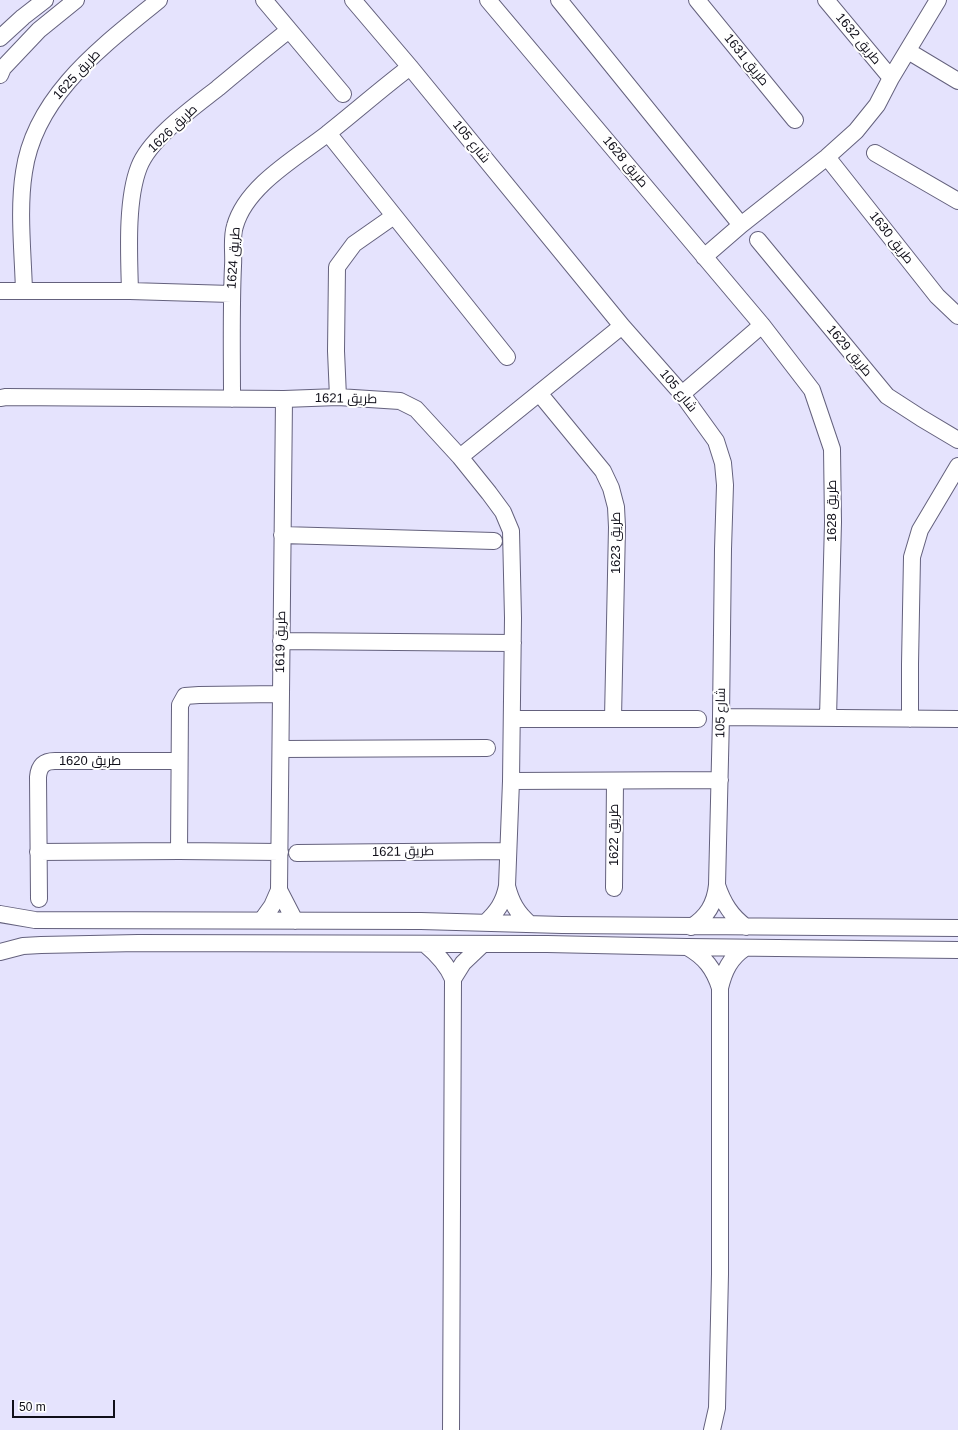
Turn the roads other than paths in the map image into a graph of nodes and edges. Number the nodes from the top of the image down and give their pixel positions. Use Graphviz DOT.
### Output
graph roads {
  1 [pos="45,0"];
  2 [pos="76,0"];
  3 [pos="159,0"];
  4 [pos="264,0"];
  5 [pos="353,0"];
  6 [pos="488,0"];
  7 [pos="559,0"];
  8 [pos="697,0"];
  9 [pos="826,0"];
  10 [pos="938,0"];
  11 [pos="289,30"];
  12 [pos="0,38"];
  13 [pos="908,51"];
  14 [pos="410,67"];
  15 [pos="0,75"];
  16 [pos="891,78"];
  17 [pos="958,81"];
  18 [pos="343,94"];
  19 [pos="795,120"];
  20 [pos="328,133"];
  21 [pos="875,153"];
  22 [pos="827,157"];
  23 [pos="958,201"];
  24 [pos="394,216"];
  25 [pos="741,225"];
  26 [pos="758,240"];
  27 [pos="704,257"];
  28 [pos="0,291"];
  29 [pos="24,291"];
  30 [pos="130,291"];
  31 [pos="231,294"];
  32 [pos="958,316"];
  33 [pos="762,325"];
  34 [pos="622,326"];
  35 [pos="507,357"];
  36 [pos="539,393"];
  37 [pos="682,394"];
  38 [pos="2,397"];
  39 [pos="338,397"];
  40 [pos="232,399"];
  41 [pos="284,399"];
  42 [pos="958,440"];
  43 [pos="460,457"];
  44 [pos="958,466"];
  45 [pos="282,535"];
  46 [pos="494,541"];
  47 [pos="282,641"];
  48 [pos="513,643"];
  49 [pos="281,694"];
  50 [pos="722,717"];
  51 [pos="613,718"];
  52 [pos="828,718"];
  53 [pos="512,719"];
  54 [pos="698,719"];
  55 [pos="910,719"];
  56 [pos="958,719"];
  57 [pos="487,748"];
  58 [pos="281,749"];
  59 [pos="179,761"];
  60 [pos="720,780"];
  61 [pos="511,781"];
  62 [pos="614,782"];
  63 [pos="179,851"];
  64 [pos="508,851"];
  65 [pos="38,852"];
  66 [pos="280,852"];
  67 [pos="297,853"];
  68 [pos="717,885"];
  69 [pos="507,886"];
  70 [pos="614,888"];
  71 [pos="279,890"];
  72 [pos="39,899"];
  73 [pos="0,914"];
  74 [pos="262,920"];
  75 [pos="296,921"];
  76 [pos="484,923"];
  77 [pos="530,924"];
  78 [pos="691,927"];
  79 [pos="746,927"];
  80 [pos="958,928"];
  81 [pos="424,944"];
  82 [pos="483,944"];
  83 [pos="687,947"];
  84 [pos="745,948"];
  85 [pos="958,950"];
  86 [pos="0,952"];
  87 [pos="453,979"];
  88 [pos="720,988"];
  89 [pos="716,1408"];
  90 [pos="451,1430"];
  91 [pos="712,1430"];
  92 [pos="721,1430"];
  1 -- 12 [label="street"];
  2 -- 15 [label="street"];
  3 -- 29 [label="street, طريق 1625"];
  4 -- 11 [label="street"];
  5 -- 14 [label="street, شارع 105"];
  6 -- 27 [label="street, طريق 1628"];
  7 -- 25 [label="street"];
  8 -- 19 [label="street, طريق 1631"];
  9 -- 16 [label="street, طريق 1632"];
  10 -- 13 [label="street"];
  11 -- 18 [label="street"];
  11 -- 30 [label="street, طريق 1626"];
  13 -- 16 [label="street"];
  13 -- 17 [label="street"];
  14 -- 20 [label="street, طريق 1624"];
  14 -- 34 [label="street, شارع 105"];
  16 -- 22 [label="street"];
  20 -- 24 [label="street"];
  20 -- 31 [label="street, طريق 1624"];
  21 -- 23 [label="street"];
  22 -- 25 [label="street"];
  22 -- 32 [label="street, طريق 1630"];
  24 -- 35 [label="street"];
  24 -- 39 [label="street"];
  25 -- 27 [label="street"];
  26 -- 42 [label="street, طريق 1629"];
  27 -- 33 [label="street, طريق 1628"];
  28 -- 29 [label="street"];
  29 -- 30 [label="street"];
  30 -- 31 [label="street"];
  31 -- 40 [label="street, طريق 1624"];
  33 -- 37 [label="street"];
  33 -- 52 [label="street, طريق 1628"];
  34 -- 36 [label="street"];
  34 -- 37 [label="street, شارع 105"];
  36 -- 43 [label="street"];
  36 -- 51 [label="street, طريق 1623"];
  37 -- 50 [label="street, شارع 105"];
  38 -- 40 [label="street, طريق 1621"];
  39 -- 41 [label="street, طريق 1621"];
  39 -- 43 [label="street, طريق 1621"];
  40 -- 41 [label="street, طريق 1621"];
  41 -- 45 [label="street, طريق 1619"];
  43 -- 48 [label="street, طريق 1621"];
  44 -- 55 [label="street"];
  45 -- 46 [label="street"];
  45 -- 47 [label="street, طريق 1619"];
  47 -- 48 [label="street"];
  47 -- 49 [label="street, طريق 1619"];
  48 -- 53 [label="street, طريق 1621"];
  49 -- 58 [label="street, طريق 1619"];
  49 -- 59 [label="street"];
  50 -- 52 [label="street"];
  50 -- 60 [label="street, شارع 105"];
  51 -- 53 [label="street"];
  51 -- 54 [label="street"];
  52 -- 55 [label="street"];
  53 -- 61 [label="street, طريق 1621"];
  55 -- 56 [label="street"];
  57 -- 58 [label="street"];
  58 -- 66 [label="street, طريق 1619"];
  59 -- 63 [label="street"];
  59 -- 65 [label="street, طريق 1620"];
  60 -- 62 [label="street"];
  60 -- 68 [label="street, شارع 105"];
  61 -- 62 [label="street"];
  61 -- 64 [label="street, طريق 1621"];
  62 -- 70 [label="street, طريق 1622"];
  63 -- 65 [label="street"];
  63 -- 66 [label="street"];
  64 -- 67 [label="street, طريق 1621"];
  64 -- 69 [label="street, طريق 1621"];
  65 -- 72 [label="street, طريق 1620"];
  66 -- 71 [label="street, طريق 1619"];
  68 -- 78 [label="street, شارع 105"];
  68 -- 79 [label="street, شارع 105"];
  69 -- 76 [label="street, طريق 1621"];
  69 -- 77 [label="street, طريق 1621"];
  71 -- 74 [label="street, طريق 1619"];
  71 -- 75 [label="street"];
  73 -- 74 [label="street"];
  74 -- 75 [label="street"];
  75 -- 76 [label="street"];
  76 -- 77 [label="street"];
  77 -- 78 [label="street"];
  78 -- 79 [label="street"];
  79 -- 80 [label="street"];
  81 -- 82 [label="street"];
  81 -- 86 [label="street"];
  81 -- 87 [label="street"];
  82 -- 83 [label="street"];
  82 -- 87 [label="street"];
  83 -- 84 [label="street"];
  83 -- 88 [label="street"];
  84 -- 85 [label="street"];
  84 -- 88 [label="street"];
  87 -- 90 [label="street"];
  88 -- 89 [label="street"];
  89 -- 91 [label="street"];
  89 -- 92 [label="street"];
}
